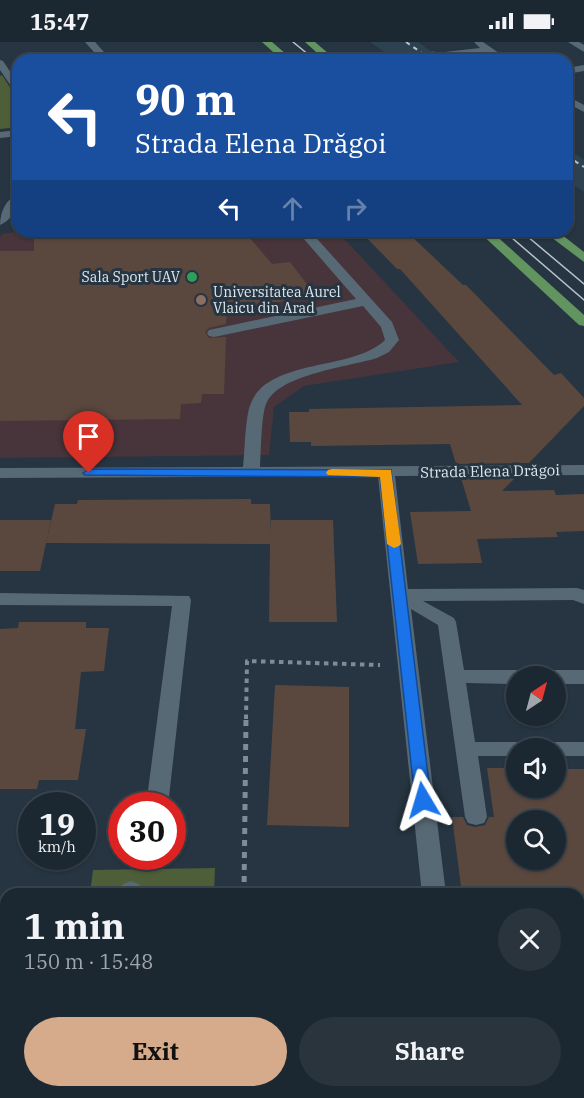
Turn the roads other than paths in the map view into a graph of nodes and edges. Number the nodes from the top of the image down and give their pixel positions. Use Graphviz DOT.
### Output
graph roads {
  1 [pos="90,42"];
  2 [pos="267,42"];
  3 [pos="310,42"];
  4 [pos="478,42"];
  5 [pos="573,42"];
  6 [pos="584,49"];
  7 [pos="488,50"];
  8 [pos="101,54"];
  9 [pos="281,54"];
  10 [pos="324,54"];
  11 [pos="453,54"];
  12 [pos="494,54"];
  13 [pos="0,63"];
  14 [pos="3,74"];
  15 [pos="12,206"];
  16 [pos="0,221"];
  17 [pos="308,237"];
  18 [pos="491,237"];
  19 [pos="557,237"];
  20 [pos="584,258"];
  21 [pos="366,301"];
  22 [pos="584,322"];
  23 [pos="214,333"];
  24 [pos="584,470"];
  25 [pos="0,473"];
  26 [pos="251,473"];
  27 [pos="386,473"];
  28 [pos="400,595"];
  29 [pos="584,598"];
  30 [pos="0,599"];
  31 [pos="454,676"];
  32 [pos="506,676"];
  33 [pos="566,677"];
  34 [pos="584,677"];
  35 [pos="584,748"];
  36 [pos="466,749"];
  37 [pos="506,749"];
  38 [pos="566,749"];
  39 [pos="159,792"];
  40 [pos="476,817"];
  41 [pos="434,888"];
  1 -- 8 [label="street"];
  2 -- 9 [label="main road"];
  3 -- 10 [label="main road"];
  4 -- 7 [label="street"];
  5 -- 6 [label="street"];
  7 -- 11 [label="street"];
  7 -- 12 [label="street"];
  13 -- 14 [label="street"];
  15 -- 16 [label="street"];
  17 -- 21 [label="street"];
  18 -- 22 [label="main road"];
  19 -- 20 [label="main road"];
  21 -- 23 [label="street"];
  21 -- 26 [label="street"];
  24 -- 27 [label="street, Strada Elena Drăgoi"];
  25 -- 26 [label="street, Strada Elena Drăgoi"];
  26 -- 27 [label="street, Strada Elena Drăgoi"];
  27 -- 28 [label="street"];
  28 -- 29 [label="street"];
  28 -- 31 [label="street"];
  28 -- 41 [label="street"];
  30 -- 39 [label="street"];
  31 -- 32 [label="street"];
  31 -- 36 [label="street"];
  33 -- 34 [label="street"];
  35 -- 38 [label="street"];
  36 -- 37 [label="street"];
  36 -- 40 [label="street"];
}
